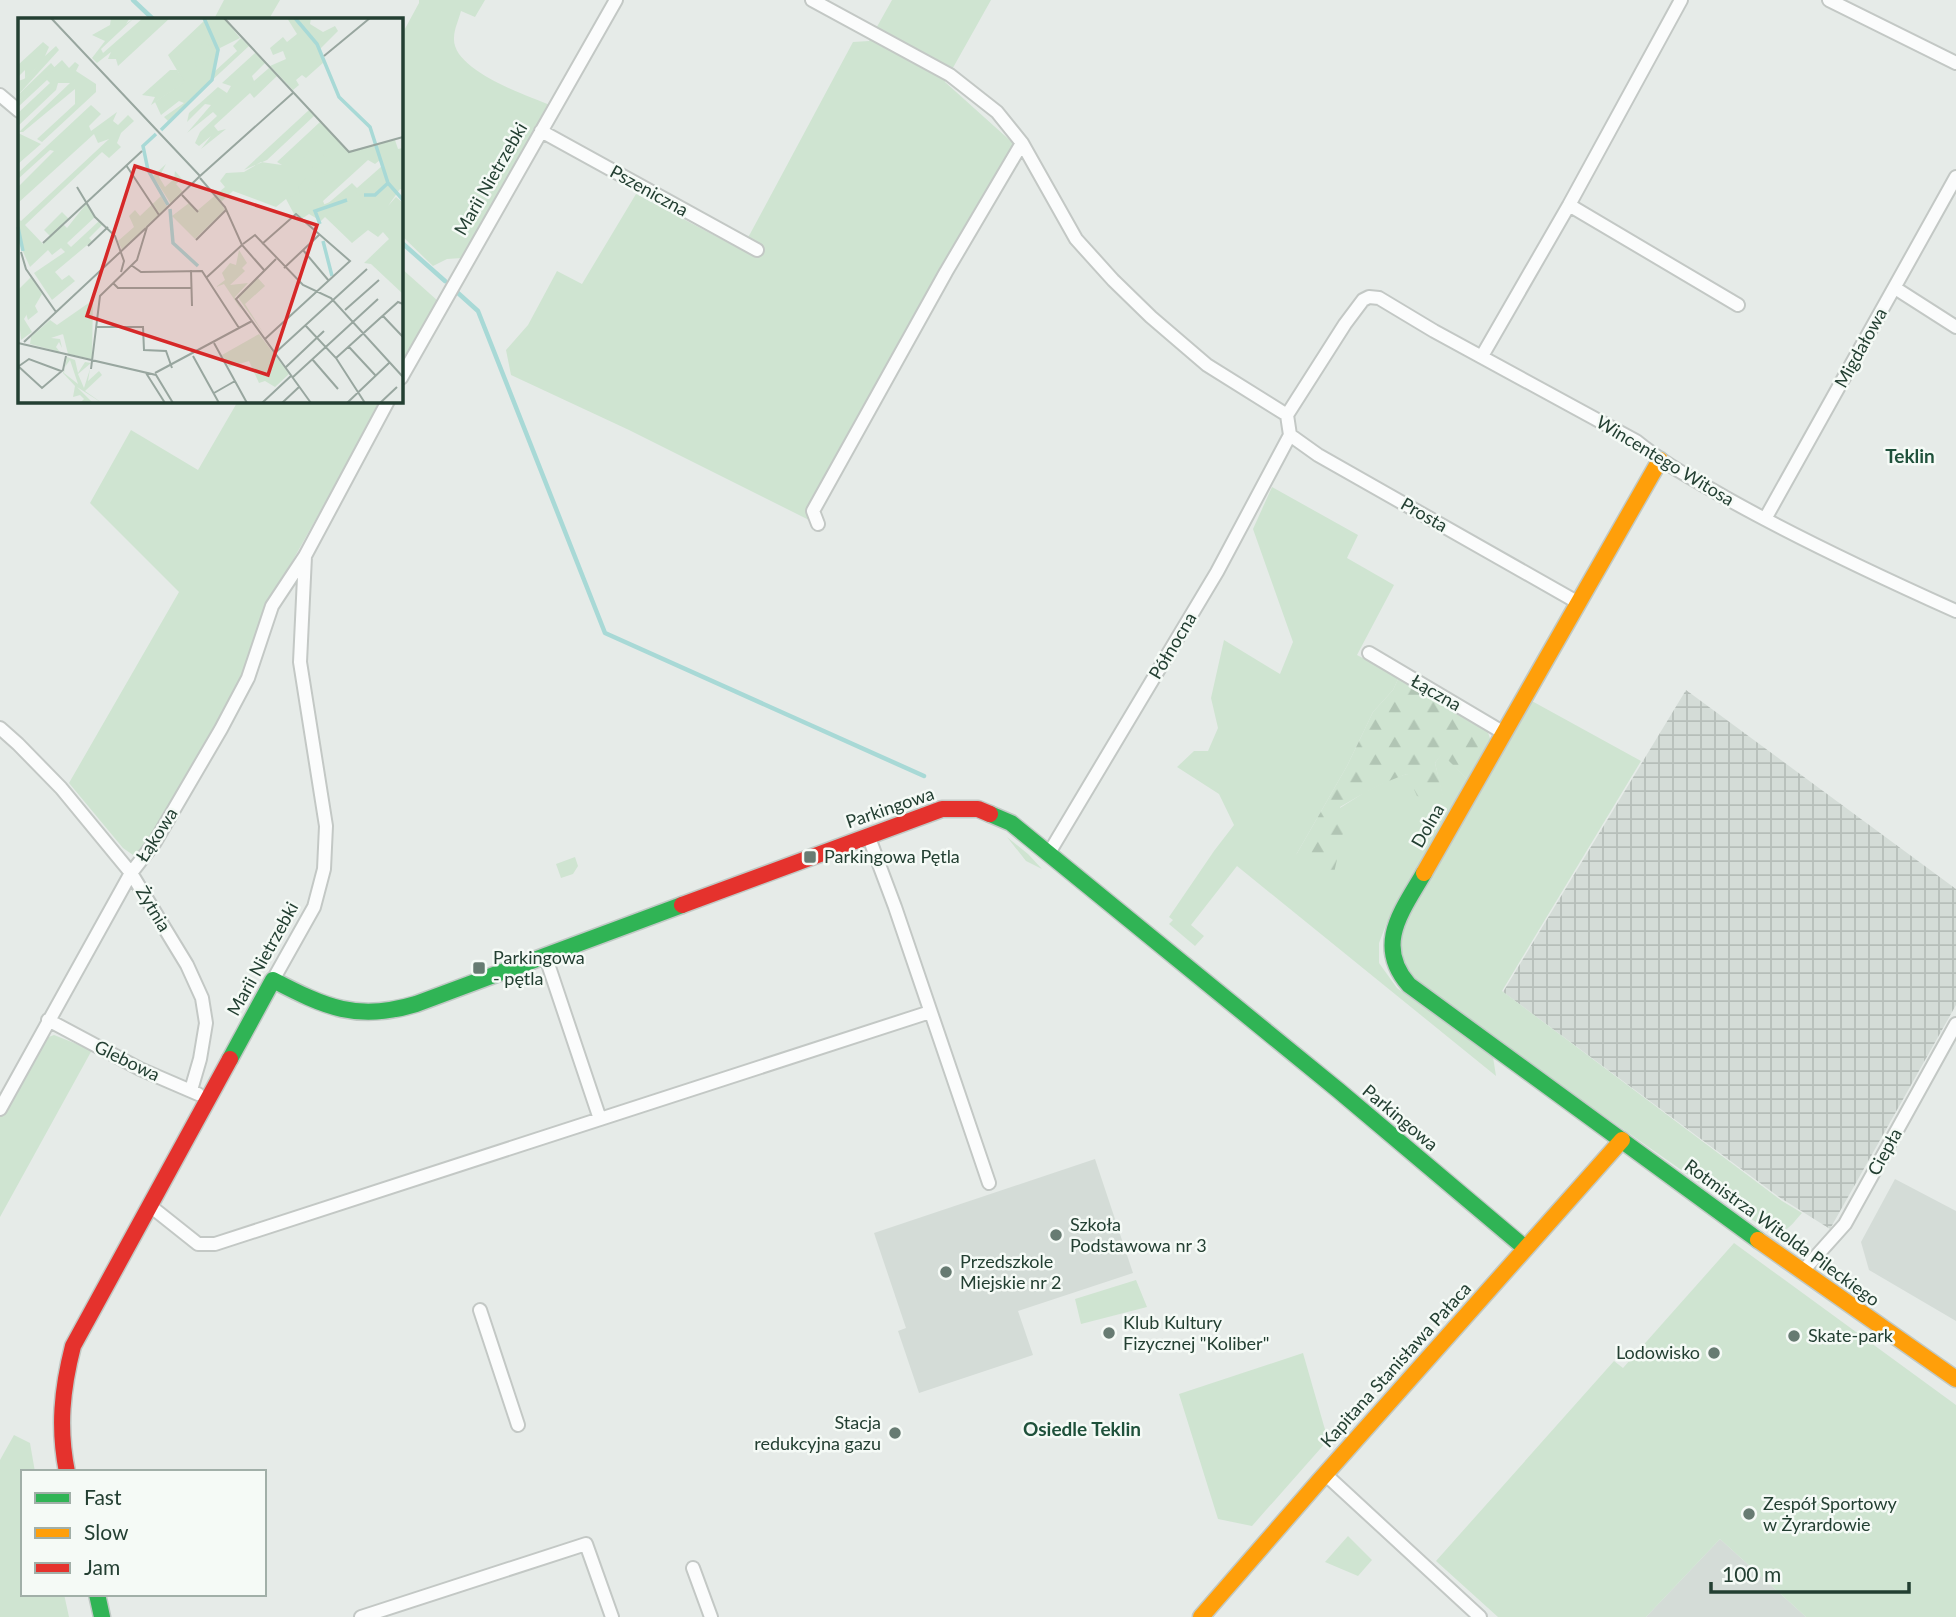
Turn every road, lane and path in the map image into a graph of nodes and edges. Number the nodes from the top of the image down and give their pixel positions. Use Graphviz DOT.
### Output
graph roads {
  1 [pos="616,0"];
  2 [pos="812,0"];
  3 [pos="1681,0"];
  4 [pos="1829,0"];
  5 [pos="1956,63"];
  6 [pos="0,95"];
  7 [pos="18,110"];
  8 [pos="541,131"];
  9 [pos="1022,143"];
  10 [pos="1956,177"];
  11 [pos="1569,205"];
  12 [pos="757,250"];
  13 [pos="1895,288"];
  14 [pos="1738,305"];
  15 [pos="1956,327"];
  16 [pos="1482,356"];
  17 [pos="402,376"];
  18 [pos="384,402"];
  19 [pos="1287,415"];
  20 [pos="1290,435"];
  21 [pos="1660,460"];
  22 [pos="1765,519"];
  23 [pos="818,524"];
  24 [pos="304,556"];
  25 [pos="1577,602"];
  26 [pos="1956,611"];
  27 [pos="1368,653"];
  28 [pos="0,728"];
  29 [pos="1504,733"];
  30 [pos="868,835"];
  31 [pos="1049,853"];
  32 [pos="131,873"];
  33 [pos="545,955"];
  34 [pos="273,980"];
  35 [pos="930,1012"];
  36 [pos="48,1020"];
  37 [pos="1956,1024"];
  38 [pos="191,1090"];
  39 [pos="208,1099"];
  40 [pos="0,1109"];
  41 [pos="600,1119"];
  42 [pos="1622,1140"];
  43 [pos="989,1183"];
  44 [pos="149,1205"];
  45 [pos="1525,1248"];
  46 [pos="1802,1272"];
  47 [pos="480,1310"];
  48 [pos="1955,1376"];
  49 [pos="518,1425"];
  50 [pos="67,1470"];
  51 [pos="1323,1477"];
  52 [pos="1399,1548"];
  53 [pos="693,1568"];
  54 [pos="97,1596"];
  55 [pos="102,1617"];
  56 [pos="361,1617"];
  57 [pos="612,1617"];
  58 [pos="711,1617"];
  59 [pos="1201,1617"];
  60 [pos="1467,1617"];
  61 [pos="1480,1617"];
  1 -- 8 [label="street, Marii Nietrzebki"];
  2 -- 9 [label="street"];
  3 -- 11 [label="street"];
  4 -- 5 [label="street"];
  6 -- 7 [label="street"];
  8 -- 12 [label="street, Pszeniczna"];
  8 -- 17 [label="street, Marii Nietrzebki"];
  9 -- 19 [label="street"];
  9 -- 23 [label="street"];
  10 -- 13 [label="street, Migdałowa"];
  11 -- 14 [label="street"];
  11 -- 16 [label="street"];
  13 -- 15 [label="street"];
  13 -- 22 [label="street, Migdałowa"];
  16 -- 19 [label="street, Wincentego Witosa"];
  16 -- 21 [label="street, Wincentego Witosa"];
  18 -- 24 [label="street, Marii Nietrzebki"];
  19 -- 20 [label="street"];
  20 -- 25 [label="street, Prosta"];
  20 -- 31 [label="street, Północna"];
  21 -- 22 [label="street, Wincentego Witosa"];
  21 -- 25 [label="street, Dolna"];
  22 -- 26 [label="street, Wincentego Witosa"];
  24 -- 32 [label="street, Łąkowa"];
  24 -- 34 [label="street, Marii Nietrzebki"];
  25 -- 29 [label="street, Dolna"];
  27 -- 29 [label="street, Łączna"];
  28 -- 32 [label="street, Żytnia"];
  29 -- 42 [label="street, Dolna"];
  30 -- 31 [label="street, Parkingowa"];
  30 -- 33 [label="street, Parkingowa"];
  30 -- 35 [label="street"];
  31 -- 45 [label="street, Parkingowa"];
  32 -- 36 [label="street, Łąkowa"];
  32 -- 38 [label="street, Żytnia"];
  33 -- 34 [label="street, Parkingowa"];
  33 -- 41 [label="street"];
  34 -- 39 [label="street, Marii Nietrzebki"];
  35 -- 41 [label="street"];
  35 -- 43 [label="street"];
  36 -- 38 [label="street, Glebowa"];
  36 -- 40 [label="street, Łąkowa"];
  37 -- 46 [label="street, Ciepła"];
  38 -- 39 [label="street, Glebowa"];
  39 -- 44 [label="street, Marii Nietrzebki"];
  41 -- 44 [label="street"];
  42 -- 45 [label="street, Kapitana Stanisława Pałaca"];
  42 -- 46 [label="street, Rotmistrza Witolda Pileckiego"];
  44 -- 50 [label="street, Marii Nietrzebki"];
  45 -- 51 [label="street, Kapitana Stanisława Pałaca"];
  46 -- 48 [label="street, Rotmistrza Witolda Pileckiego"];
  47 -- 49 [label="street"];
  51 -- 52 [label="street"];
  51 -- 59 [label="street, Kapitana Stanisława Pałaca"];
  52 -- 60 [label="street"];
  52 -- 61 [label="street"];
  53 -- 58 [label="street"];
  54 -- 55 [label="street"];
  56 -- 57 [label="street"];
}
